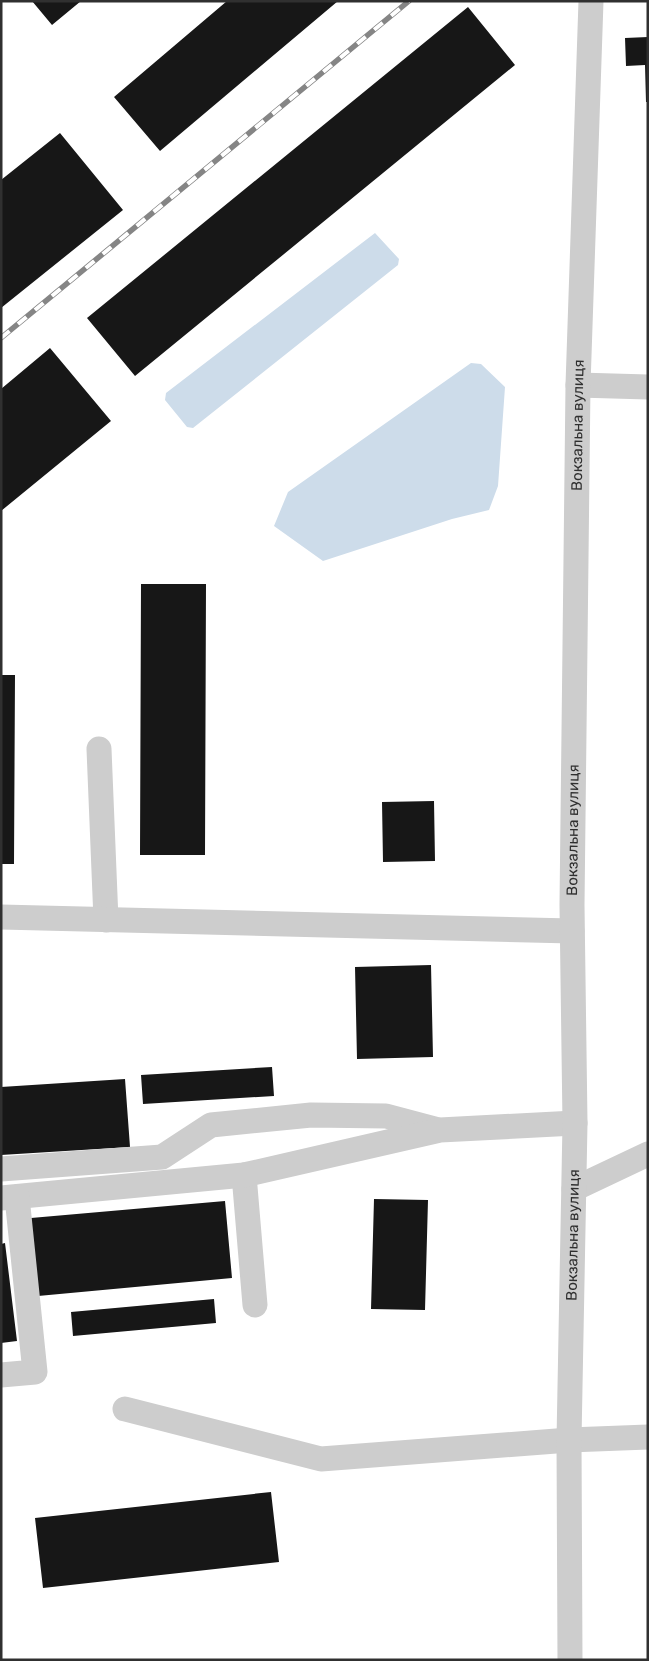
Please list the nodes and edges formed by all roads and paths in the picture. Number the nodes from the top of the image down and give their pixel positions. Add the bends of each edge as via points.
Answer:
1 (591, 1) edge
2 (578, 385) junction
3 (648, 387) edge
4 (99, 749) dead end
5 (1, 917) edge
6 (106, 920) junction
7 (572, 931) junction
8 (575, 1123) junction
9 (440, 1130) junction
10 (648, 1154) edge
11 (1, 1170) edge
12 (244, 1175) junction
13 (574, 1190) junction
14 (9, 1198) edge
15 (255, 1306) dead end
16 (1, 1376) edge
17 (125, 1409) dead end
18 (648, 1437) edge
19 (569, 1440) junction
20 (570, 1660) edge

1 - 2 street, Вокзальна вулиця
2 - 3 street
2 - 7 street, Вокзальна вулиця
4 - 6 street
5 - 6 street
6 - 7 street
7 - 8 street, Вокзальна вулиця
8 - 9 street
8 - 13 street, Вокзальна вулиця
9 - 11 street via 386,1116 311,1116 211,1125 162,1157
9 - 12 street
10 - 13 street
12 - 14 street
12 - 15 street
13 - 19 street, Вокзальна вулиця
14 - 16 street via 35,1372
17 - 19 street via 321,1458
18 - 19 street
19 - 20 street, Вокзальна вулиця

